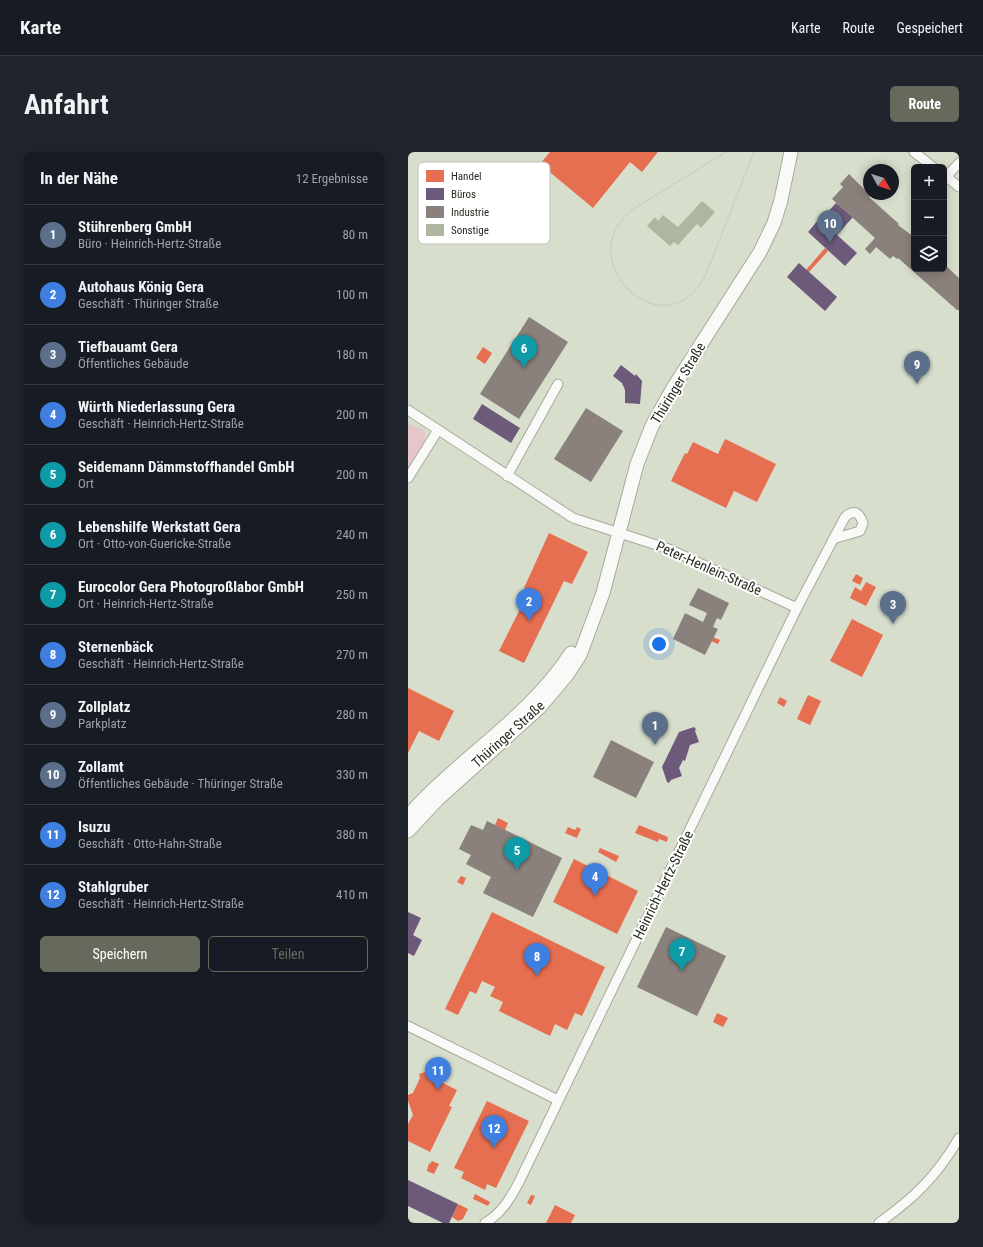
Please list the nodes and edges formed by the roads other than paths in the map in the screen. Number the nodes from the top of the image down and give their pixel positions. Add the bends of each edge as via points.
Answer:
1 (791, 152) edge
2 (914, 152) edge
3 (959, 163) edge
4 (929, 164) edge
5 (947, 174) edge
6 (947, 178) edge
7 (959, 187) edge
8 (558, 384) dead end
9 (408, 410) edge
10 (438, 430) junction
11 (507, 476) junction
12 (408, 478) edge
13 (619, 533) junction
14 (833, 539) dead end
15 (797, 608) junction
16 (502, 734) junction
17 (408, 816) edge
18 (408, 831) edge
19 (408, 1026) edge
20 (558, 1100) junction
21 (959, 1138) edge
22 (485, 1223) edge
23 (879, 1223) edge

1 - 13 main road, Thüringer Straße via 782,200 760,252 673,388 652,426 637,464
2 - 4 street
3 - 5 street
6 - 7 street
8 - 11 street
9 - 10 street, Peter-Henlein-Straße
10 - 11 street, Peter-Henlein-Straße
10 - 12 street
11 - 13 street, Peter-Henlein-Straße via 573,518
13 - 15 street, Peter-Henlein-Straße via 669,549
13 - 16 main road, Thüringer Straße via 604,593 591,625 546,686
14 - 15 street, Heinrich-Hertz-Straße
15 - 20 street, Heinrich-Hertz-Straße
16 - 17 main road, Thüringer Straße via 447,777
16 - 18 main road, Thüringer Straße
19 - 20 street
20 - 22 street, Heinrich-Hertz-Straße via 507,1204
21 - 23 street via 930,1180 908,1202

